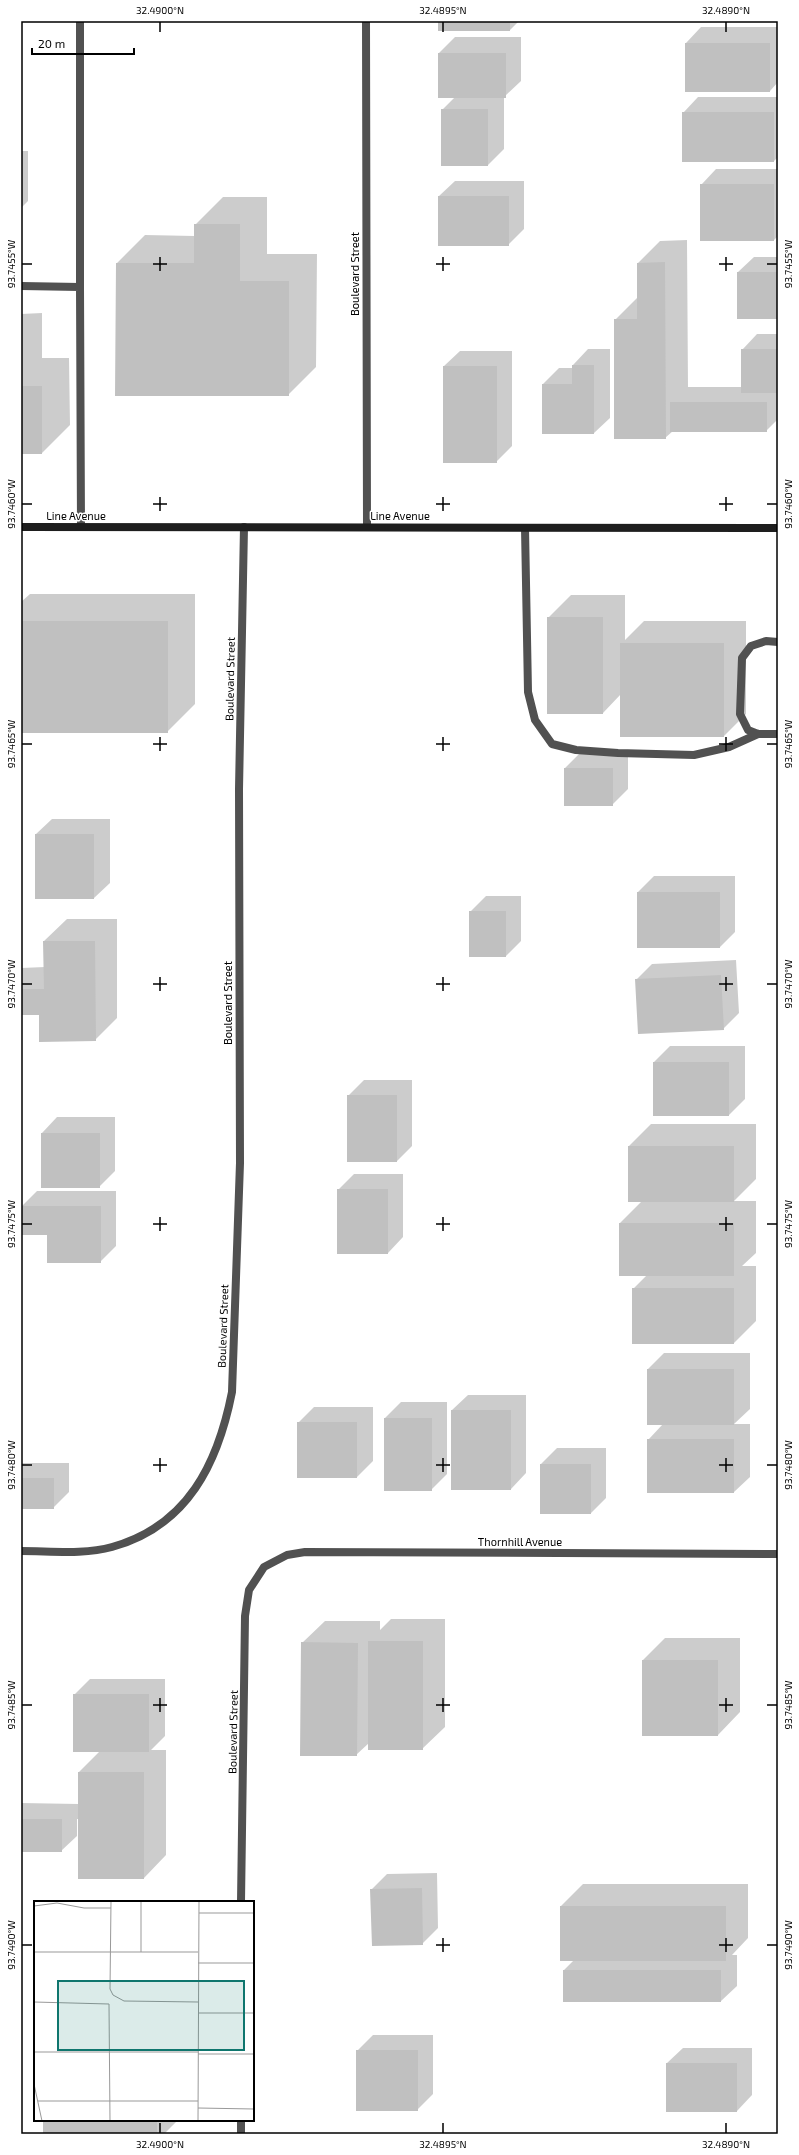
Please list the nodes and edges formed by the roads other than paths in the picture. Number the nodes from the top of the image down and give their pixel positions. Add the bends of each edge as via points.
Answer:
1 (80, 21) edge
2 (366, 21) edge
3 (21, 286) edge
4 (80, 287) junction
5 (21, 527) edge
6 (81, 527) junction
7 (244, 527) junction
8 (366, 527) junction
9 (525, 528) junction
10 (778, 528) edge
11 (778, 642) edge
12 (758, 734) junction
13 (778, 734) edge
14 (21, 1551) edge
15 (778, 1554) edge
16 (264, 1567) joint
17 (241, 1901) edge
18 (241, 2121) edge
19 (241, 2134) edge

1 - 4 street
2 - 8 street, Boulevard Street
3 - 4 street
4 - 6 street
5 - 6 main road, Line Avenue
6 - 7 main road, Line Avenue
7 - 8 main road, Line Avenue
7 - 14 street, Boulevard Street via 239,789 240,1163 232,1392 226,1422 206,1473 182,1506 165,1522 145,1534 113,1547 90,1551
8 - 9 main road, Line Avenue
9 - 10 main road, Line Avenue
9 - 12 street via 528,692 535,720 552,744 576,750 694,755 729,747
11 - 12 street via 766,641 751,646 742,658 740,714 748,730
12 - 13 street
15 - 16 street, Thornhill Avenue via 305,1552 287,1554
16 - 17 street, Boulevard Street via 249,1590 245,1616
18 - 19 street

